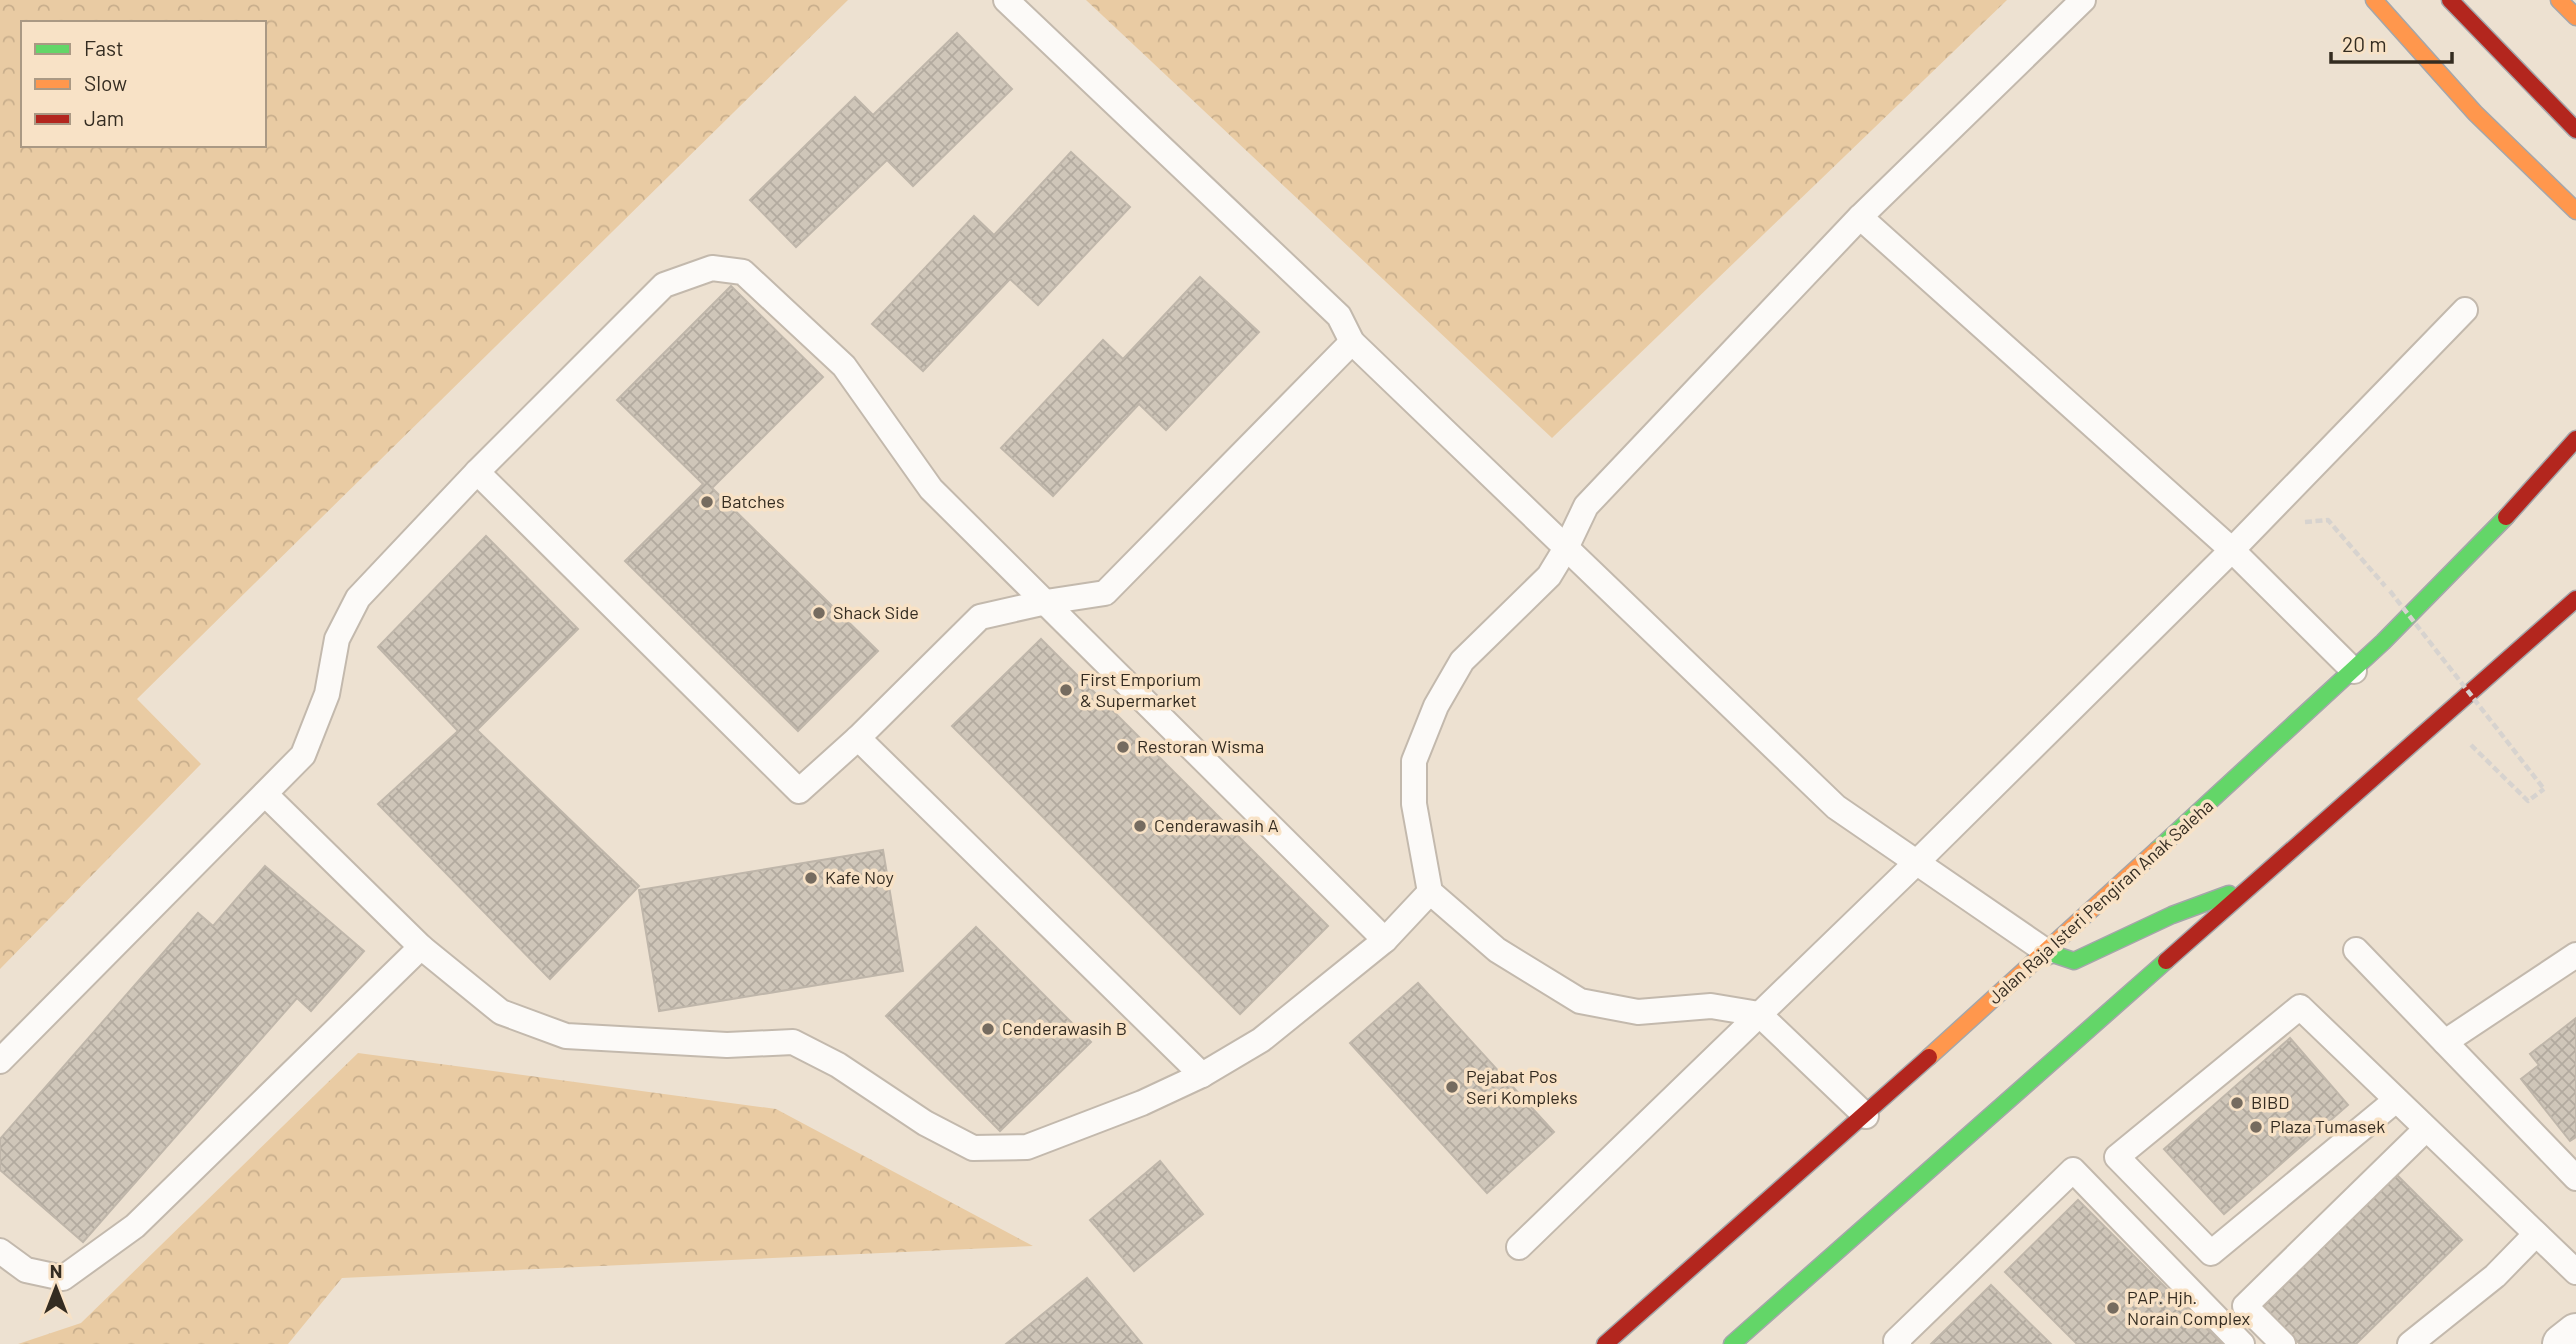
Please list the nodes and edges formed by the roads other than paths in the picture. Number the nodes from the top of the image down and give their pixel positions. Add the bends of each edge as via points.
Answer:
1 (1006, 0) edge
2 (2082, 0) edge
3 (2374, 0) edge
4 (2450, 0) edge
5 (2559, 0) edge
6 (2576, 17) edge
7 (2576, 130) edge
8 (2576, 211) edge
9 (1860, 217) junction
10 (2465, 310) dead end
11 (1352, 342) junction
12 (2576, 439) edge
13 (477, 472) junction
14 (1566, 548) junction
15 (2232, 550) junction
16 (2576, 599) edge
17 (1046, 602) junction
18 (2354, 671) junction
19 (858, 738) junction
20 (265, 794) junction
21 (1916, 863) junction
22 (2249, 887) junction
23 (1430, 892) junction
24 (1385, 940) junction
25 (421, 947) junction
26 (2356, 950) dead end
27 (2047, 952) junction
28 (2576, 955) edge
29 (1759, 1014) junction
30 (2445, 1042) junction
31 (0, 1061) edge
32 (1202, 1075) junction
33 (2396, 1100) junction
34 (1866, 1116) junction
35 (2426, 1129) junction
36 (2576, 1178) edge
37 (2536, 1234) junction
38 (1519, 1247) dead end
39 (0, 1251) edge
40 (2576, 1272) edge
41 (2576, 1334) edge
42 (1605, 1344) edge
43 (1732, 1344) edge
44 (1899, 1344) edge
45 (2242, 1344) edge
46 (2283, 1344) edge
47 (2410, 1344) edge
48 (2562, 1344) edge

1 - 11 lane via 1339,316
2 - 9 lane
3 - 8 main road via 2475,113
4 - 7 main road
5 - 6 main road
9 - 14 lane via 1586,506
9 - 15 lane
10 - 15 lane
11 - 14 lane
11 - 17 lane via 1105,593
12 - 18 main road, Jalan Raja Isteri Pengiran Anak Saleha via 2536,486
13 - 17 lane via 664,285 712,268 743,272 844,366 932,489
13 - 19 lane via 799,791
13 - 20 lane via 358,598 337,639 327,694 303,755
14 - 21 lane via 1836,807
14 - 23 lane via 1549,576 1462,661 1436,706 1414,761 1414,804
15 - 18 lane
15 - 21 lane
16 - 22 main road
17 - 19 lane via 981,617
17 - 24 lane
18 - 27 main road, Jalan Raja Isteri Pengiran Anak Saleha
19 - 32 lane
20 - 25 lane
20 - 31 lane
21 - 27 lane
21 - 29 lane
22 - 27 main road via 2172,915 2074,961
22 - 43 main road
23 - 24 lane
23 - 29 lane via 1497,950 1580,1001 1638,1012 1712,1006
24 - 32 lane via 1261,1040
25 - 32 lane via 501,1012 566,1036 727,1045 793,1042 973,1148 1027,1147
25 - 39 lane via 135,1226 63,1278 26,1270
26 - 30 lane
27 - 34 main road, Jalan Raja Isteri Pengiran Anak Saleha
28 - 30 lane
29 - 34 lane
29 - 38 lane
30 - 36 lane
33 - 33 lane via 2300,1007 2117,1157 2211,1253
33 - 35 lane
34 - 42 main road, Jalan Raja Isteri Pengiran Anak Saleha
35 - 37 lane
35 - 46 lane via 2245,1306
37 - 40 lane
37 - 47 lane via 2495,1276
41 - 48 street
44 - 45 lane via 1896,1341 2073,1170

